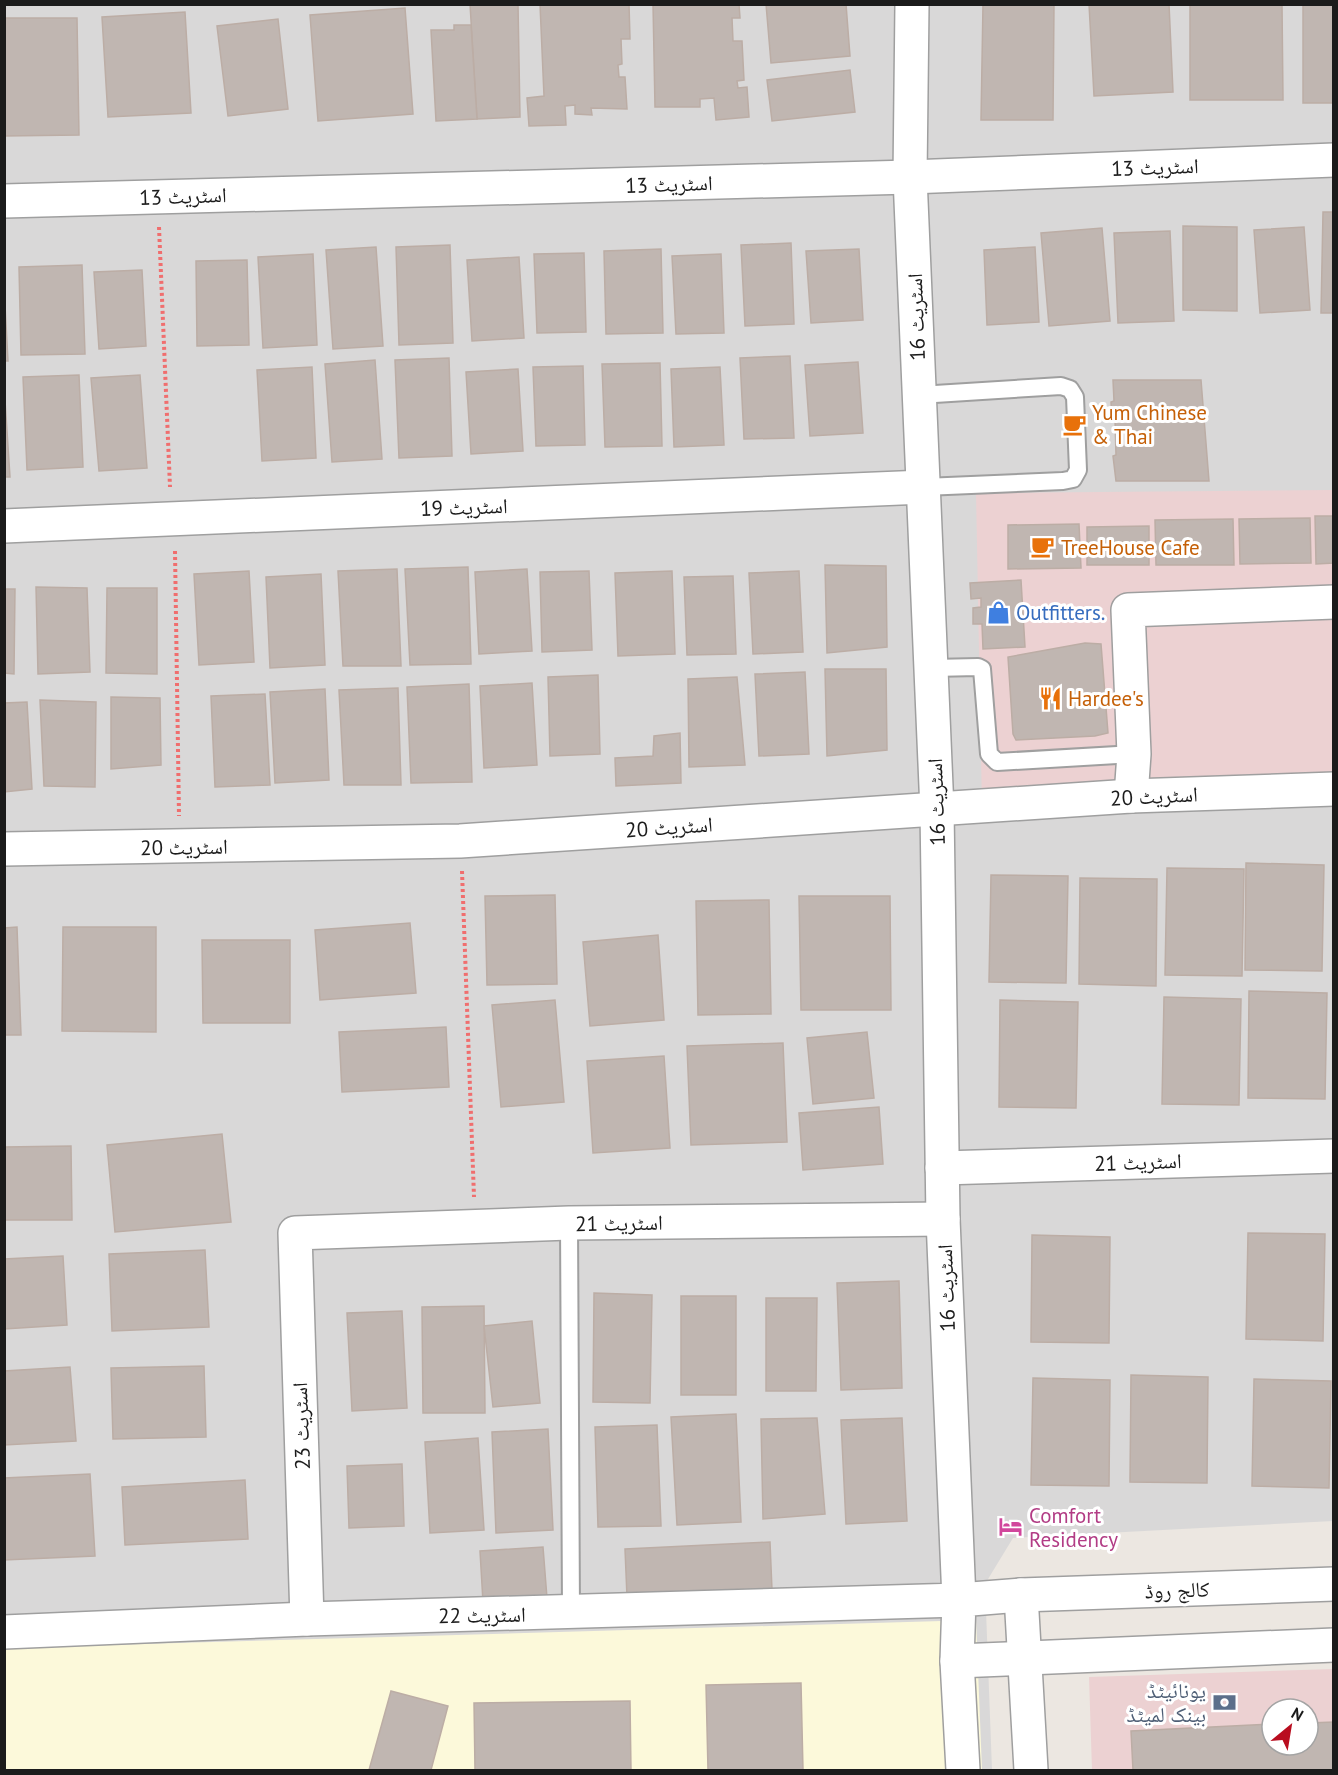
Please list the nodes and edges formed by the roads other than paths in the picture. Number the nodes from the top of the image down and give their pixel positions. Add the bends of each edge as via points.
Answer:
1 (912, 4) edge
2 (1334, 160) edge
3 (910, 177) junction
4 (4, 201) edge
5 (919, 395) junction
6 (924, 487) junction
7 (4, 526) edge
8 (1334, 602) edge
9 (932, 668) junction
10 (1134, 754) junction
11 (1334, 789) edge
12 (1131, 796) junction
13 (937, 810) junction
14 (4, 849) edge
15 (1334, 1156) edge
16 (942, 1168) junction
17 (943, 1219) junction
18 (569, 1224) junction
19 (295, 1233) joint
20 (1334, 1584) edge
21 (1022, 1595) junction
22 (959, 1600) junction
23 (571, 1612) junction
24 (307, 1619) junction
25 (4, 1632) edge
26 (1334, 1645) edge
27 (1026, 1658) junction
28 (957, 1661) junction
29 (963, 1770) edge
30 (1031, 1770) edge

1 - 3 street, اسٹریٹ 16
2 - 3 street, اسٹریٹ 13
3 - 4 street, اسٹریٹ 13
3 - 5 street, اسٹریٹ 16
5 - 6 street, اسٹریٹ 16
5 - 6 lane via 1061,386 1070,389 1075,397 1078,470 1073,479
6 - 7 street, اسٹریٹ 19
6 - 9 street, اسٹریٹ 16
8 - 10 street via 1128,610
9 - 10 lane via 982,669 989,754 997,762
9 - 13 street, اسٹریٹ 16
10 - 12 street
11 - 12 street, اسٹریٹ 20
12 - 13 street, اسٹریٹ 20
13 - 14 street, اسٹریٹ 20 via 460,841
13 - 16 street, اسٹریٹ 16
15 - 16 street, اسٹریٹ 21
16 - 17 street, اسٹریٹ 16
17 - 18 street, اسٹریٹ 21
17 - 22 street, اسٹریٹ 16
18 - 19 street, اسٹریٹ 21
18 - 23 lane
19 - 24 street, اسٹریٹ 23
20 - 21 street, کالج روڈ
21 - 22 street, کالج روڈ
21 - 27 street
22 - 23 street, اسٹریٹ 22
22 - 28 street
23 - 24 street, اسٹریٹ 22
24 - 25 street, اسٹریٹ 22
26 - 27 street
27 - 28 street
27 - 30 street
28 - 29 street

